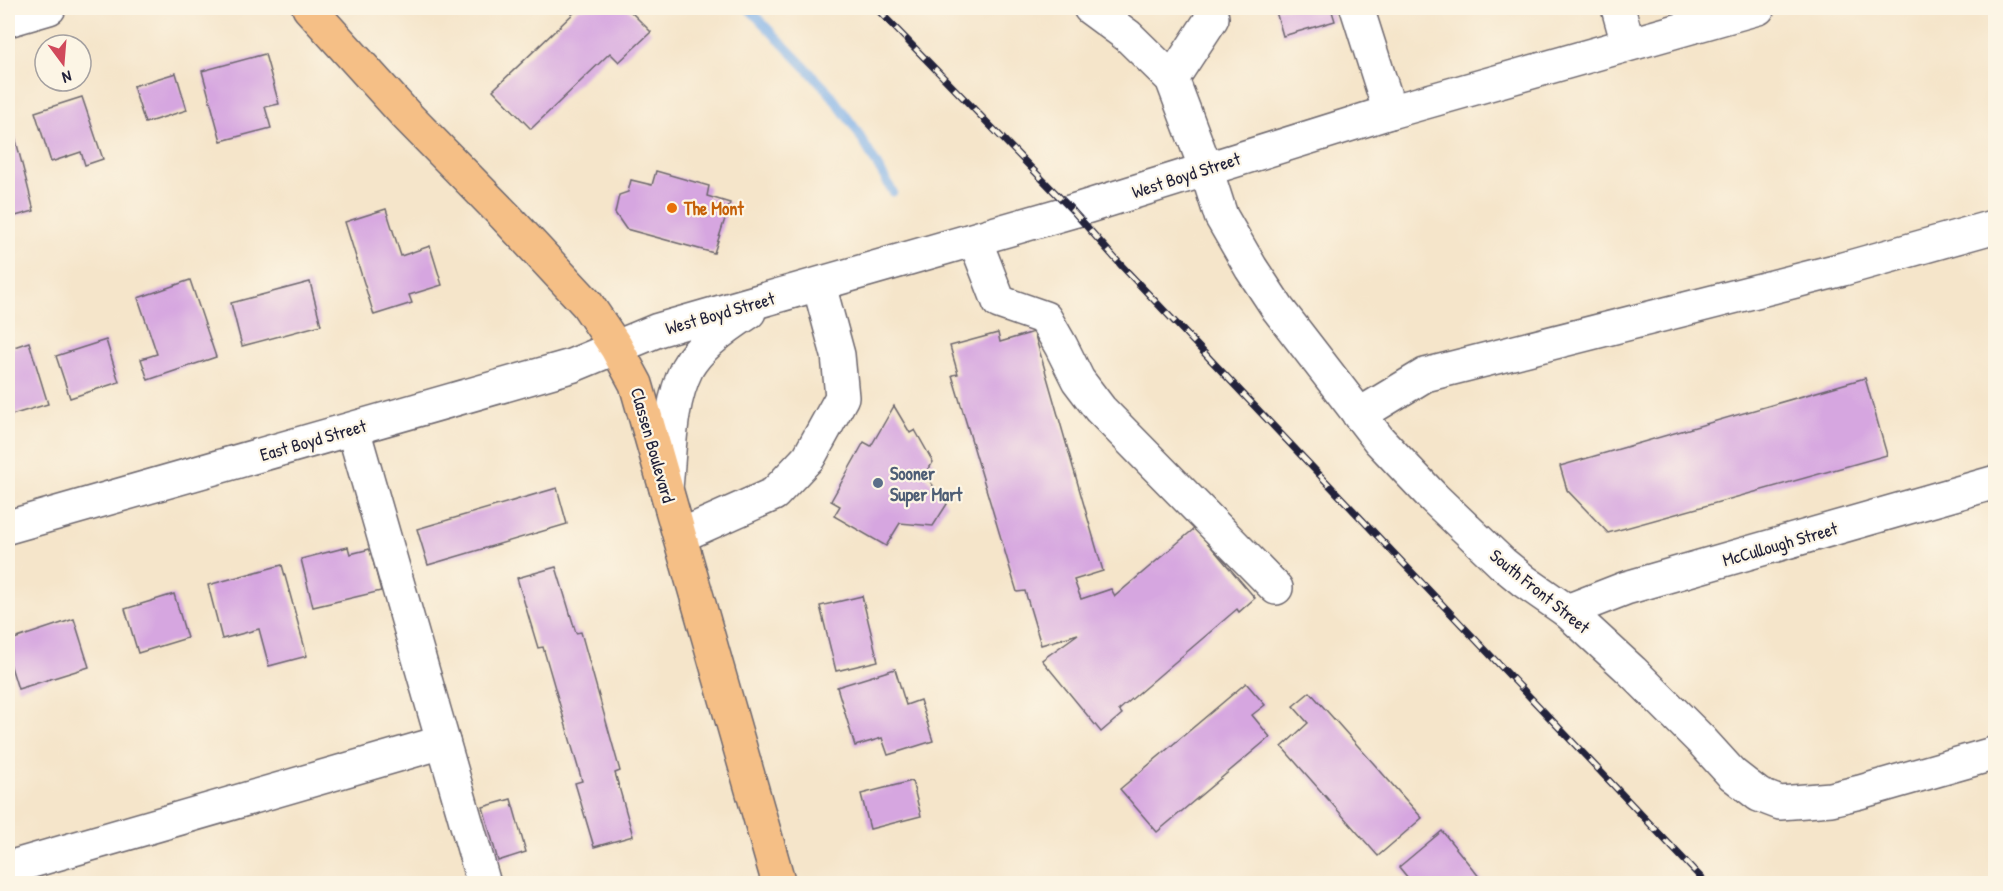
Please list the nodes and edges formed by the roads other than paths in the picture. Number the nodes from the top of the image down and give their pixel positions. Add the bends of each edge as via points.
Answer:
1 (49, 8) edge
2 (309, 8) edge
3 (1090, 8) edge
4 (1210, 8) edge
5 (1357, 8) edge
6 (1618, 8) edge
7 (1758, 8) edge
8 (8, 20) edge
9 (1628, 44) junction
10 (1172, 79) junction
11 (1390, 112) junction
12 (1206, 169) junction
13 (1995, 226) edge
14 (975, 240) junction
15 (819, 285) junction
16 (770, 299) junction
17 (616, 347) junction
18 (1359, 415) junction
19 (353, 429) junction
20 (1995, 482) edge
21 (666, 490) junction
22 (8, 527) edge
23 (680, 536) junction
24 (1276, 588) dead end
25 (1567, 611) junction
26 (443, 742) junction
27 (1995, 753) edge
28 (8, 868) edge
29 (484, 884) edge
30 (778, 884) edge

1 - 8 street
2 - 17 main road, Classen Boulevard via 587,304
3 - 10 street via 1128,36
4 - 10 street via 1212,18
5 - 11 street
6 - 9 street
7 - 9 street, West Boyd Street
9 - 11 street, West Boyd Street
10 - 12 street, South Front Street
11 - 12 street, West Boyd Street
12 - 14 street, West Boyd Street
12 - 18 street, South Front Street via 1221,216 1251,268
13 - 18 street via 1843,269 1425,375
14 - 15 street, West Boyd Street
14 - 24 street via 999,302 1045,318 1078,380 1100,409
15 - 16 street, West Boyd Street
15 - 23 street via 838,355 842,397 810,457 774,494
16 - 17 street, West Boyd Street via 658,330
16 - 21 street via 731,323 688,367 674,414
17 - 19 street, East Boyd Street via 571,366
17 - 21 main road, Classen Boulevard via 636,384
18 - 25 street, South Front Street via 1434,498 1502,563
19 - 22 street, East Boyd Street
19 - 26 street
20 - 25 street, McCullough Street via 1626,588
21 - 23 main road, Classen Boulevard
23 - 30 main road, Classen Boulevard
25 - 27 street, South Front Street via 1732,774 1759,795 1780,803 1831,799
26 - 28 street
26 - 29 street

